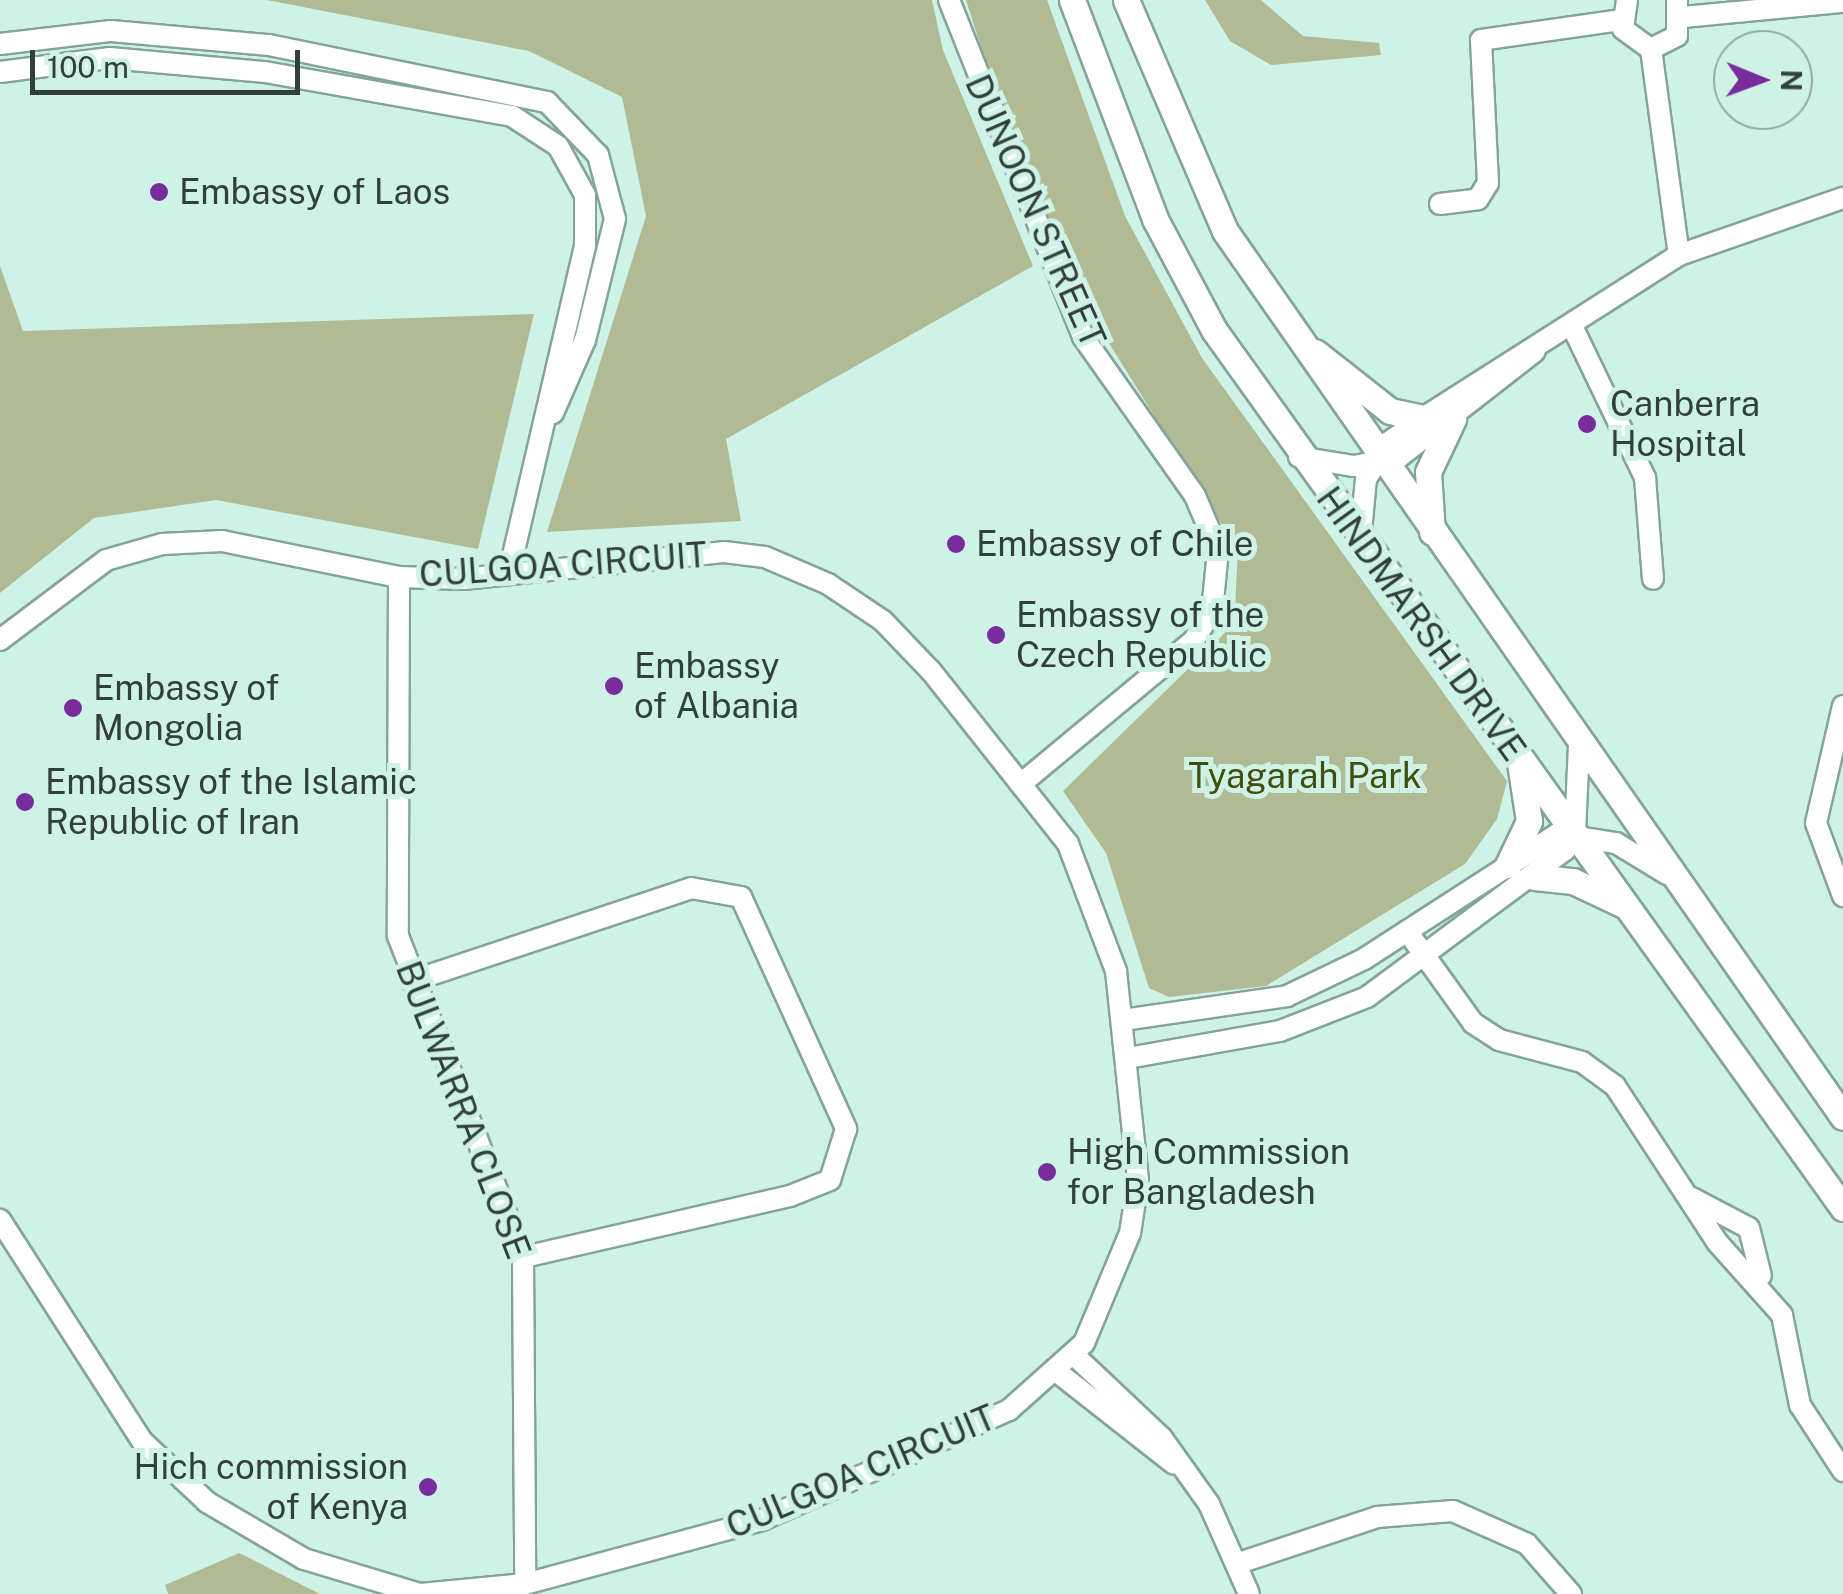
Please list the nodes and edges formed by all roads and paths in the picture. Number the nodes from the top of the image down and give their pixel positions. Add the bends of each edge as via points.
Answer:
1 (948, 0) edge
2 (1072, 0) edge
3 (1126, 0) edge
4 (1843, 2) edge
5 (1680, 8) edge
6 (1624, 10) edge
7 (0, 44) edge
8 (1651, 49) junction
9 (0, 72) edge
10 (1843, 198) edge
11 (1440, 204) dead end
12 (1679, 255) junction
13 (1572, 326) junction
14 (1295, 337) junction
15 (1537, 349) junction
16 (1423, 418) junction
17 (1453, 419) junction
18 (539, 447) junction
19 (1299, 458) junction
20 (1380, 459) junction
21 (1432, 532) junction
22 (1360, 544) junction
23 (509, 574) junction
24 (400, 577) junction
25 (1653, 579) dead end
26 (0, 640) edge
27 (1843, 706) edge
28 (1579, 746) junction
29 (1520, 758) junction
30 (1021, 784) junction
31 (1575, 833) junction
32 (1508, 865) junction
33 (1668, 874) junction
34 (1534, 877) junction
35 (1843, 896) edge
36 (1626, 906) junction
37 (1407, 931) junction
38 (1424, 955) junction
39 (412, 982) junction
40 (1123, 1020) junction
41 (1128, 1058) junction
42 (1843, 1117) edge
43 (1692, 1198) junction
44 (1843, 1208) edge
45 (0, 1220) edge
46 (522, 1257) junction
47 (1765, 1288) junction
48 (1073, 1354) junction
49 (1056, 1371) junction
50 (1175, 1465) junction
51 (1843, 1471) edge
52 (1242, 1562) junction
53 (525, 1584) junction
54 (420, 1594) edge
55 (1249, 1594) edge
56 (1571, 1594) edge

1 - 30 street, DUNOON STREET via 1083,337 1195,496 1218,550 1212,611 1193,641
2 - 19 main road, HINDMARSH DRIVE via 1155,219
3 - 14 main road, HINDMARSH DRIVE via 1205,195
4 - 5 street
5 - 8 street via 1670,43
6 - 8 street via 1628,37
6 - 11 street via 1481,40 1488,183 1478,199
7 - 18 street via 111,31 270,45 547,102 598,155 615,219 585,340
8 - 12 street
9 - 18 street via 52,60 152,60 337,82 534,126 575,169 588,220
10 - 12 street
12 - 13 street
13 - 15 street
13 - 25 street via 1645,478
14 - 16 main road via 1390,411
14 - 20 main road, HINDMARSH DRIVE
15 - 16 street via 1506,360
15 - 17 street
16 - 20 street
17 - 20 street via 1399,457
17 - 21 main road via 1428,472
18 - 23 street
19 - 20 street via 1354,466
19 - 22 main road, HINDMARSH DRIVE
20 - 21 main road, HINDMARSH DRIVE
20 - 22 street via 1366,479
21 - 28 main road, HINDMARSH DRIVE
22 - 29 main road, HINDMARSH DRIVE
23 - 24 street, CULGOA CIRCUIT
23 - 30 street, CULGOA CIRCUIT via 660,553 764,557 884,621
24 - 26 street, CULGOA CIRCUIT via 222,541 162,544 106,560
24 - 39 street, BULWARRA CLOSE via 393,885
27 - 35 street via 1816,823
28 - 31 street
28 - 33 main road, HINDMARSH DRIVE
29 - 31 main road, HINDMARSH DRIVE
29 - 32 main road via 1528,820
30 - 40 street, CULGOA CIRCUIT via 1068,844 1098,908
31 - 32 street via 1557,834
31 - 33 street
31 - 34 street
31 - 36 main road, HINDMARSH DRIVE
32 - 37 street
33 - 42 main road, HINDMARSH DRIVE
34 - 36 main road via 1574,881
34 - 38 street
36 - 44 main road, HINDMARSH DRIVE
37 - 38 street
37 - 40 street via 1287,996
38 - 41 street via 1367,997 1280,1032
38 - 43 street via 1472,1022 1499,1040 1582,1062 1616,1086
39 - 46 street, BULWARRA CLOSE
39 - 46 street via 691,888 741,898 846,1129 830,1180 790,1196
40 - 41 street, CULGOA CIRCUIT
41 - 48 street, CULGOA CIRCUIT via 1138,1127 1130,1233
43 - 47 street via 1718,1242
43 - 47 street via 1750,1228
45 - 54 street, CULGOA CIRCUIT via 142,1440 207,1502 304,1558
46 - 53 street, BULWARRA CLOSE
47 - 51 street via 1782,1315 1800,1405
48 - 49 street, CULGOA CIRCUIT
48 - 50 street via 1162,1438
49 - 50 street
49 - 53 street, CULGOA CIRCUIT via 1010,1410 946,1443 762,1520
50 - 52 street
52 - 55 street
52 - 56 street via 1391,1513 1452,1511 1527,1544
53 - 54 street, CULGOA CIRCUIT

